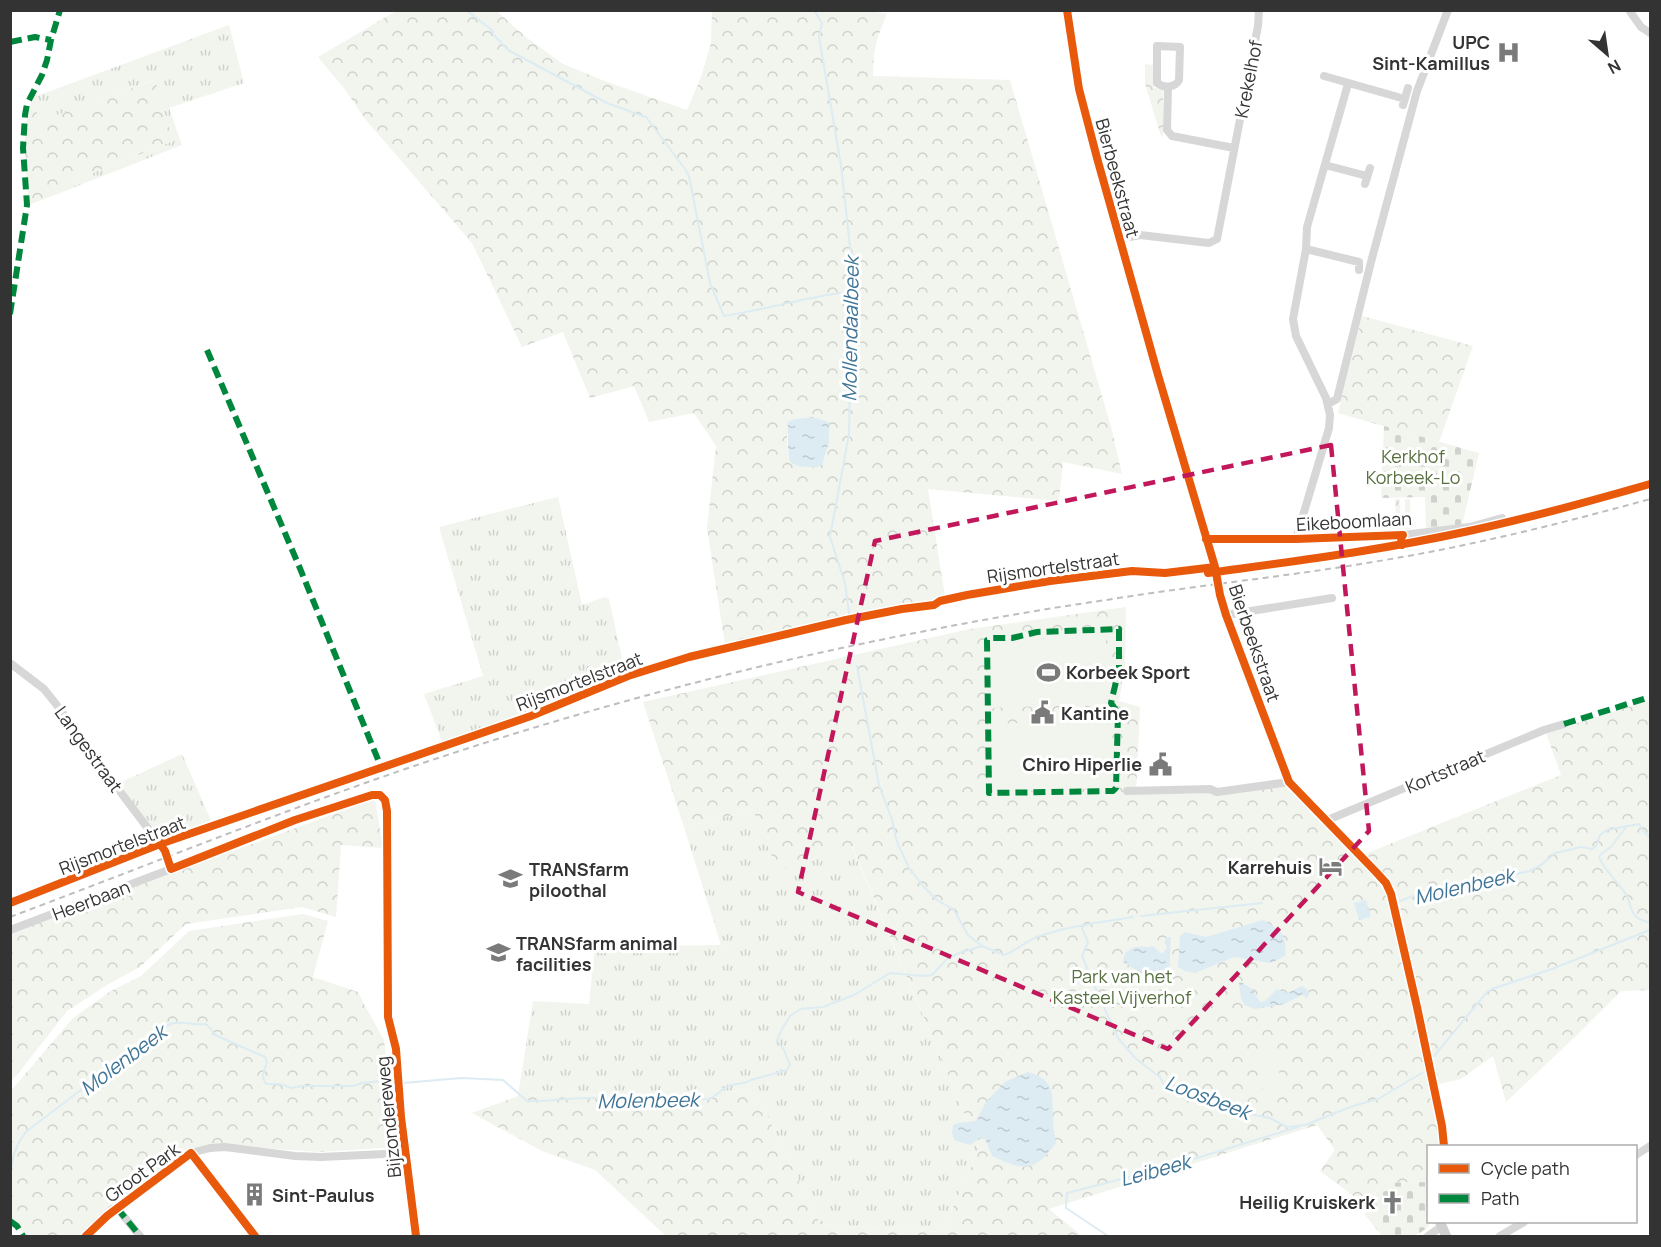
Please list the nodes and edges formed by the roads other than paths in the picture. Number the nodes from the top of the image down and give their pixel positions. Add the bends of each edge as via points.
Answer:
1 (1066, 10) edge
2 (1259, 10) edge
3 (1448, 10) edge
4 (1629, 10) edge
5 (1650, 33) edge
6 (1324, 76) dead end
7 (1348, 84) junction
8 (1168, 87) junction
9 (1408, 88) dead end
10 (1234, 148) junction
11 (1325, 165) junction
12 (1367, 176) dead end
13 (1119, 239) junction
14 (1306, 249) junction
15 (1359, 270) dead end
16 (1328, 404) junction
17 (1502, 518) dead end
18 (1206, 538) junction
19 (1296, 539) junction
20 (1215, 567) junction
21 (1332, 598) dead end
22 (1226, 615) junction
23 (10, 663) edge
24 (1564, 724) dead end
25 (1289, 782) junction
26 (1127, 791) dead end
27 (1325, 820) junction
28 (162, 847) junction
29 (170, 865) dead end
30 (387, 886) dead end
31 (10, 903) edge
32 (10, 930) edge
33 (1444, 1145) edge
34 (1650, 1146) edge
35 (191, 1153) junction
36 (406, 1154) junction
37 (1637, 1154) edge
38 (117, 1208) junction
39 (1521, 1223) edge
40 (1442, 1228) edge
41 (86, 1236) edge
42 (140, 1236) edge
43 (255, 1236) edge
44 (416, 1236) edge
45 (1428, 1236) edge
46 (1500, 1236) edge

1 - 13 street, Bierbeekstraat via 1079,89
2 - 10 street, Krekelhof
3 - 16 street, Eikeboomlaan via 1418,91 1337,399
4 - 5 street
6 - 7 street
7 - 9 street via 1404,102
7 - 11 street
8 - 8 street via 1179,80 1180,47 1157,46 1157,83
8 - 10 street via 1169,134
10 - 13 street, Krekelhof via 1216,241 1140,235
11 - 12 street
11 - 14 street via 1307,227
13 - 18 street, Bierbeekstraat
14 - 15 street via 1359,262
14 - 16 street via 1293,319 1296,336
16 - 19 street, Eikeboomlaan via 1329,428
17 - 19 street, Eikeboomlaan via 1470,527 1402,535
18 - 19 street, Eikeboomlaan
18 - 20 street, Bierbeekstraat
20 - 22 street, Bierbeekstraat
20 - 28 street, Rijsmortelstraat via 1165,573 1132,571 1050,581 846,620 689,657
21 - 22 street
22 - 25 street, Bierbeekstraat
23 - 28 street, Langestraat via 44,689
24 - 27 street, Kortstraat
25 - 26 street via 1217,792
25 - 27 street, Bierbeekstraat
27 - 33 street, Bierbeekstraat via 1386,883 1391,894
28 - 31 street, Rijsmortelstraat
29 - 32 street, Heerbaan
30 - 36 street, Bijzondereweg via 388,1017 396,1049
34 - 37 street
35 - 36 street, Groot Park via 225,1147 296,1156
35 - 38 street, Groot Park
35 - 43 street, Groot Park
36 - 44 street, Bijzondereweg
38 - 41 street, Groot Park
38 - 42 street
39 - 46 street
40 - 45 street

